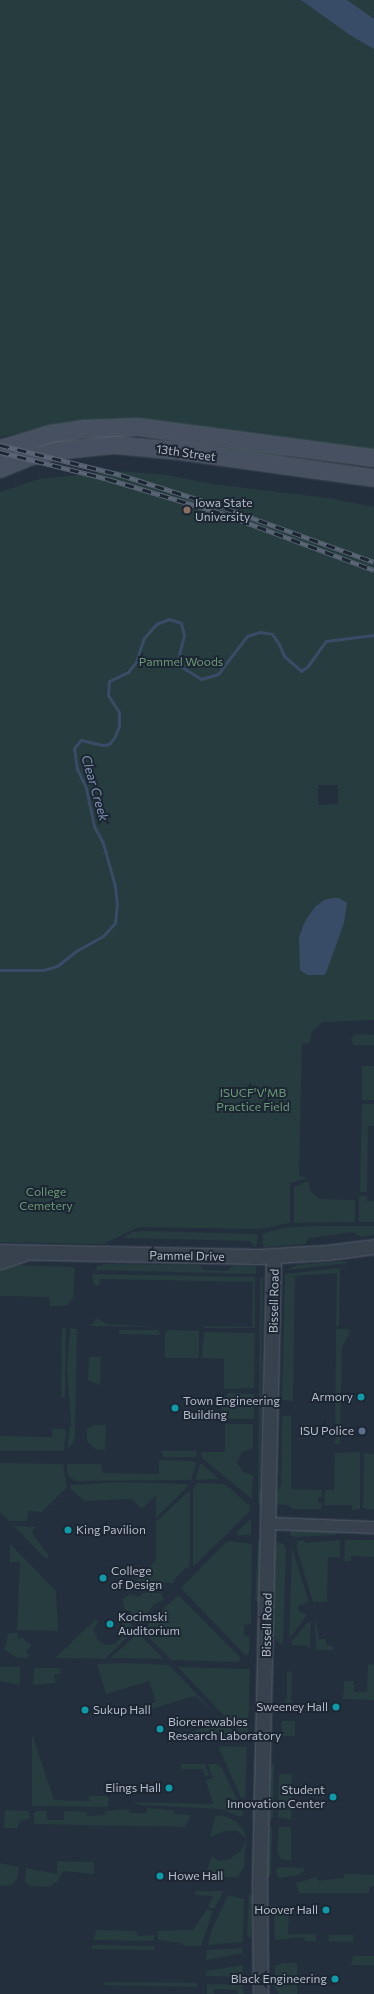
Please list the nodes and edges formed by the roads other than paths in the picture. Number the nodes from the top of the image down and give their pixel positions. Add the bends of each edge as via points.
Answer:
1 (0, 449) edge
2 (374, 458) edge
3 (0, 469) edge
4 (374, 478) edge
5 (374, 1247) edge
6 (0, 1252) edge
7 (32, 1253) junction
8 (274, 1257) junction
9 (0, 1262) edge
10 (374, 1521) edge
11 (270, 1523) junction
12 (343, 1524) junction
13 (374, 1527) edge
14 (261, 1994) edge

1 - 2 main road, 13th Street via 51,434 91,428 138,427
3 - 4 main road, 13th Street via 55,450 114,445 179,451
5 - 8 street, Pammel Drive
6 - 7 street, Pammel Drive
7 - 8 street, Pammel Drive
7 - 9 street
8 - 11 street, Bissell Road
10 - 12 street via 359,1520
11 - 12 street
11 - 14 street, Bissell Road via 260,1884
12 - 13 street

